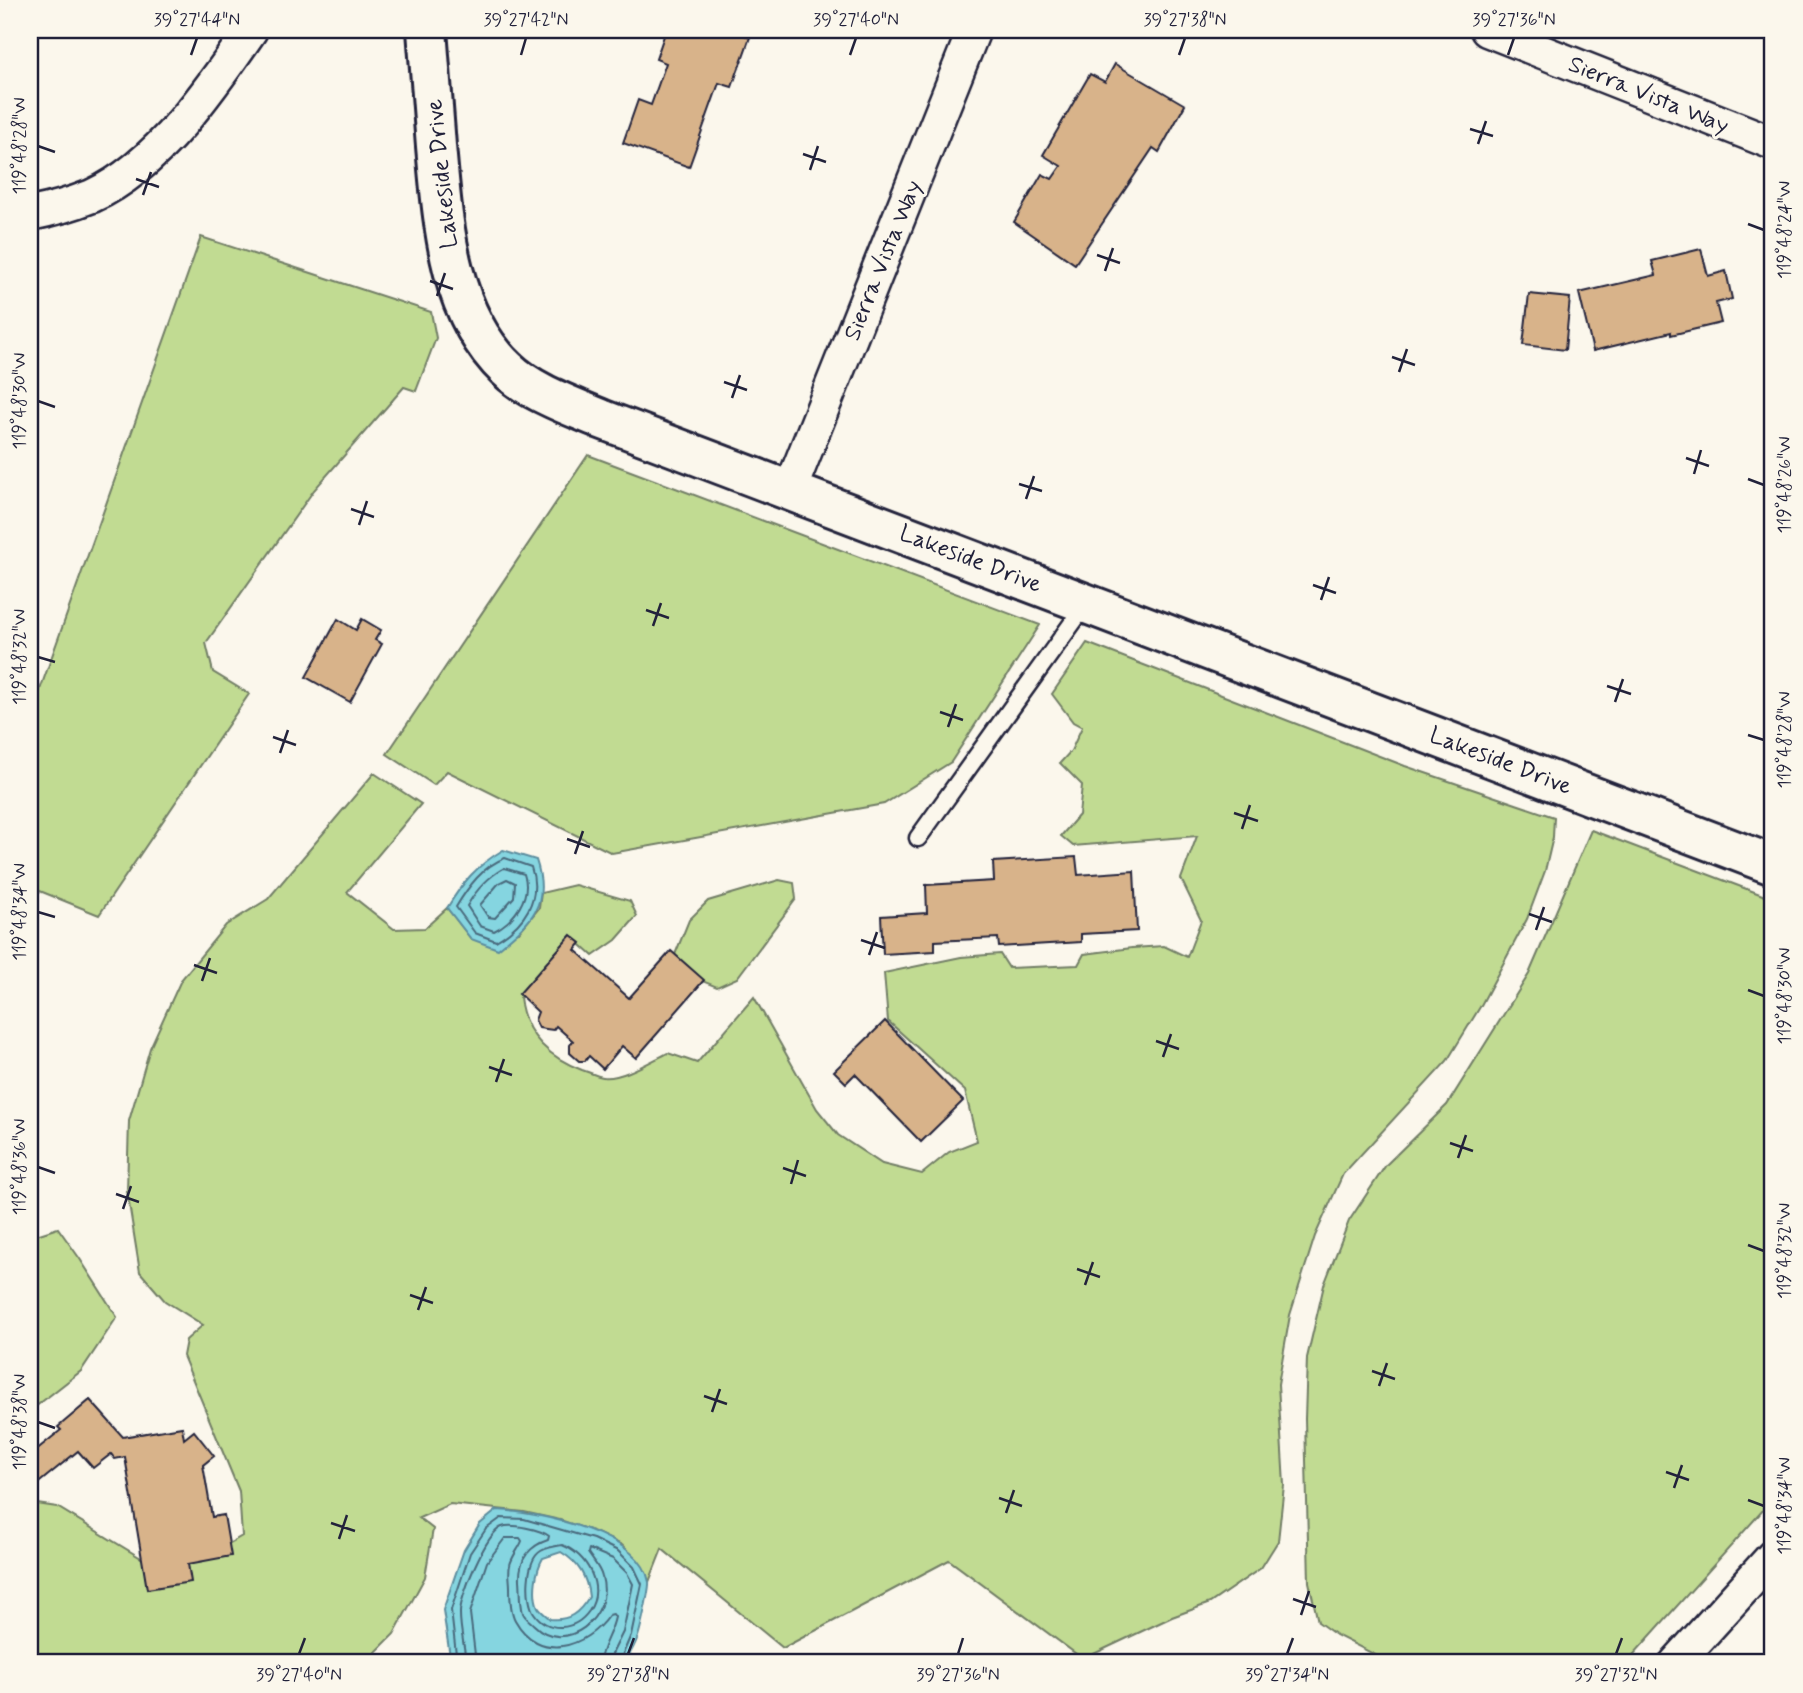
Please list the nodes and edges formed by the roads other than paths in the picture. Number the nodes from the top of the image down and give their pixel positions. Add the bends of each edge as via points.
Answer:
1 (251, 30) edge
2 (427, 30) edge
3 (974, 30) edge
4 (1487, 30) edge
5 (1773, 143) edge
6 (30, 214) edge
7 (790, 490) junction
8 (1087, 602) junction
9 (918, 838) dead end
10 (1773, 865) edge
11 (1773, 1556) edge
12 (1676, 1663) edge

1 - 6 street via 215,82 144,161 93,195
2 - 7 street, Lakeside Drive via 448,246 467,311 488,348 508,370 563,402
3 - 7 street, Sierra Vista Way
4 - 5 street, Sierra Vista Way
7 - 8 street, Lakeside Drive
8 - 9 lane
8 - 10 street, Lakeside Drive
11 - 12 street

